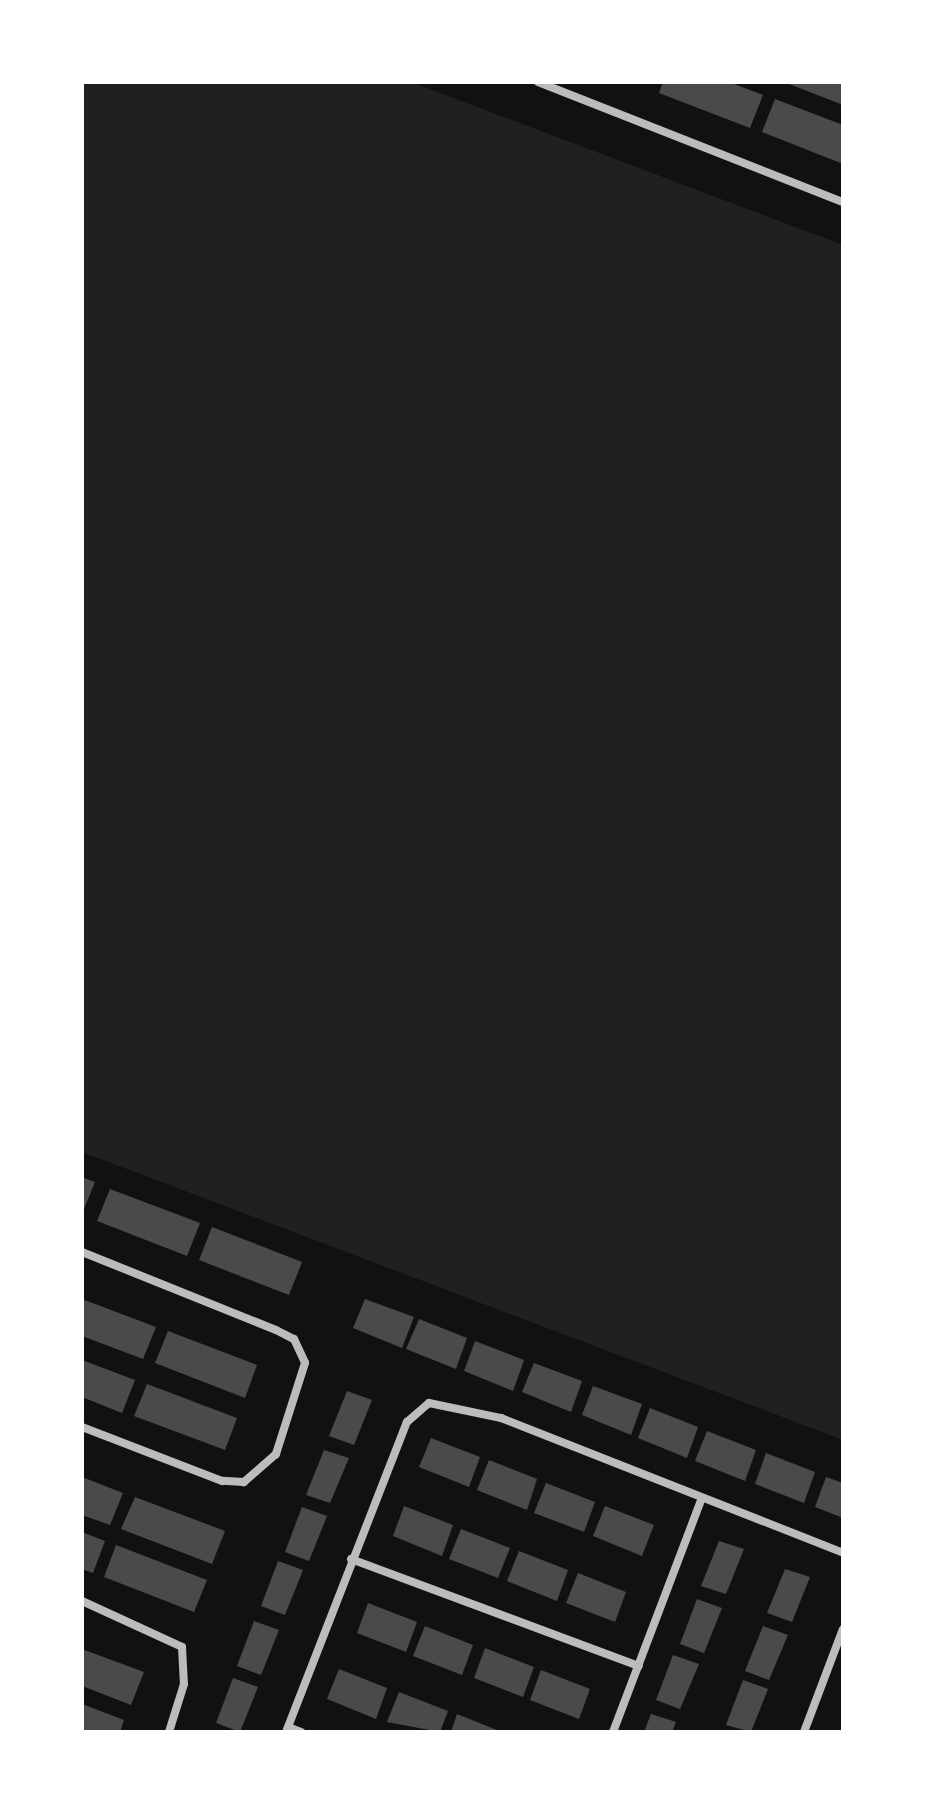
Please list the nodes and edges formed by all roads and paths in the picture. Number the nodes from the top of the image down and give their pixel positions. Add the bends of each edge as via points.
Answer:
1 (538, 82) edge
2 (843, 202) edge
3 (82, 1252) edge
4 (82, 1427) edge
5 (702, 1498) junction
6 (843, 1553) edge
7 (351, 1559) junction
8 (82, 1601) edge
9 (843, 1629) edge
10 (639, 1666) junction
11 (287, 1730) edge
12 (169, 1732) edge
13 (301, 1732) edge
14 (613, 1732) edge
15 (804, 1732) edge

1 - 2 street
3 - 4 street via 276,1330 294,1339 305,1363 276,1454 244,1482 222,1481
5 - 6 street
5 - 7 street via 473,1409 437,1402 411,1416
5 - 10 street
7 - 10 street
7 - 11 street
8 - 12 street via 182,1647 184,1684
9 - 15 street
10 - 14 street
11 - 13 street

